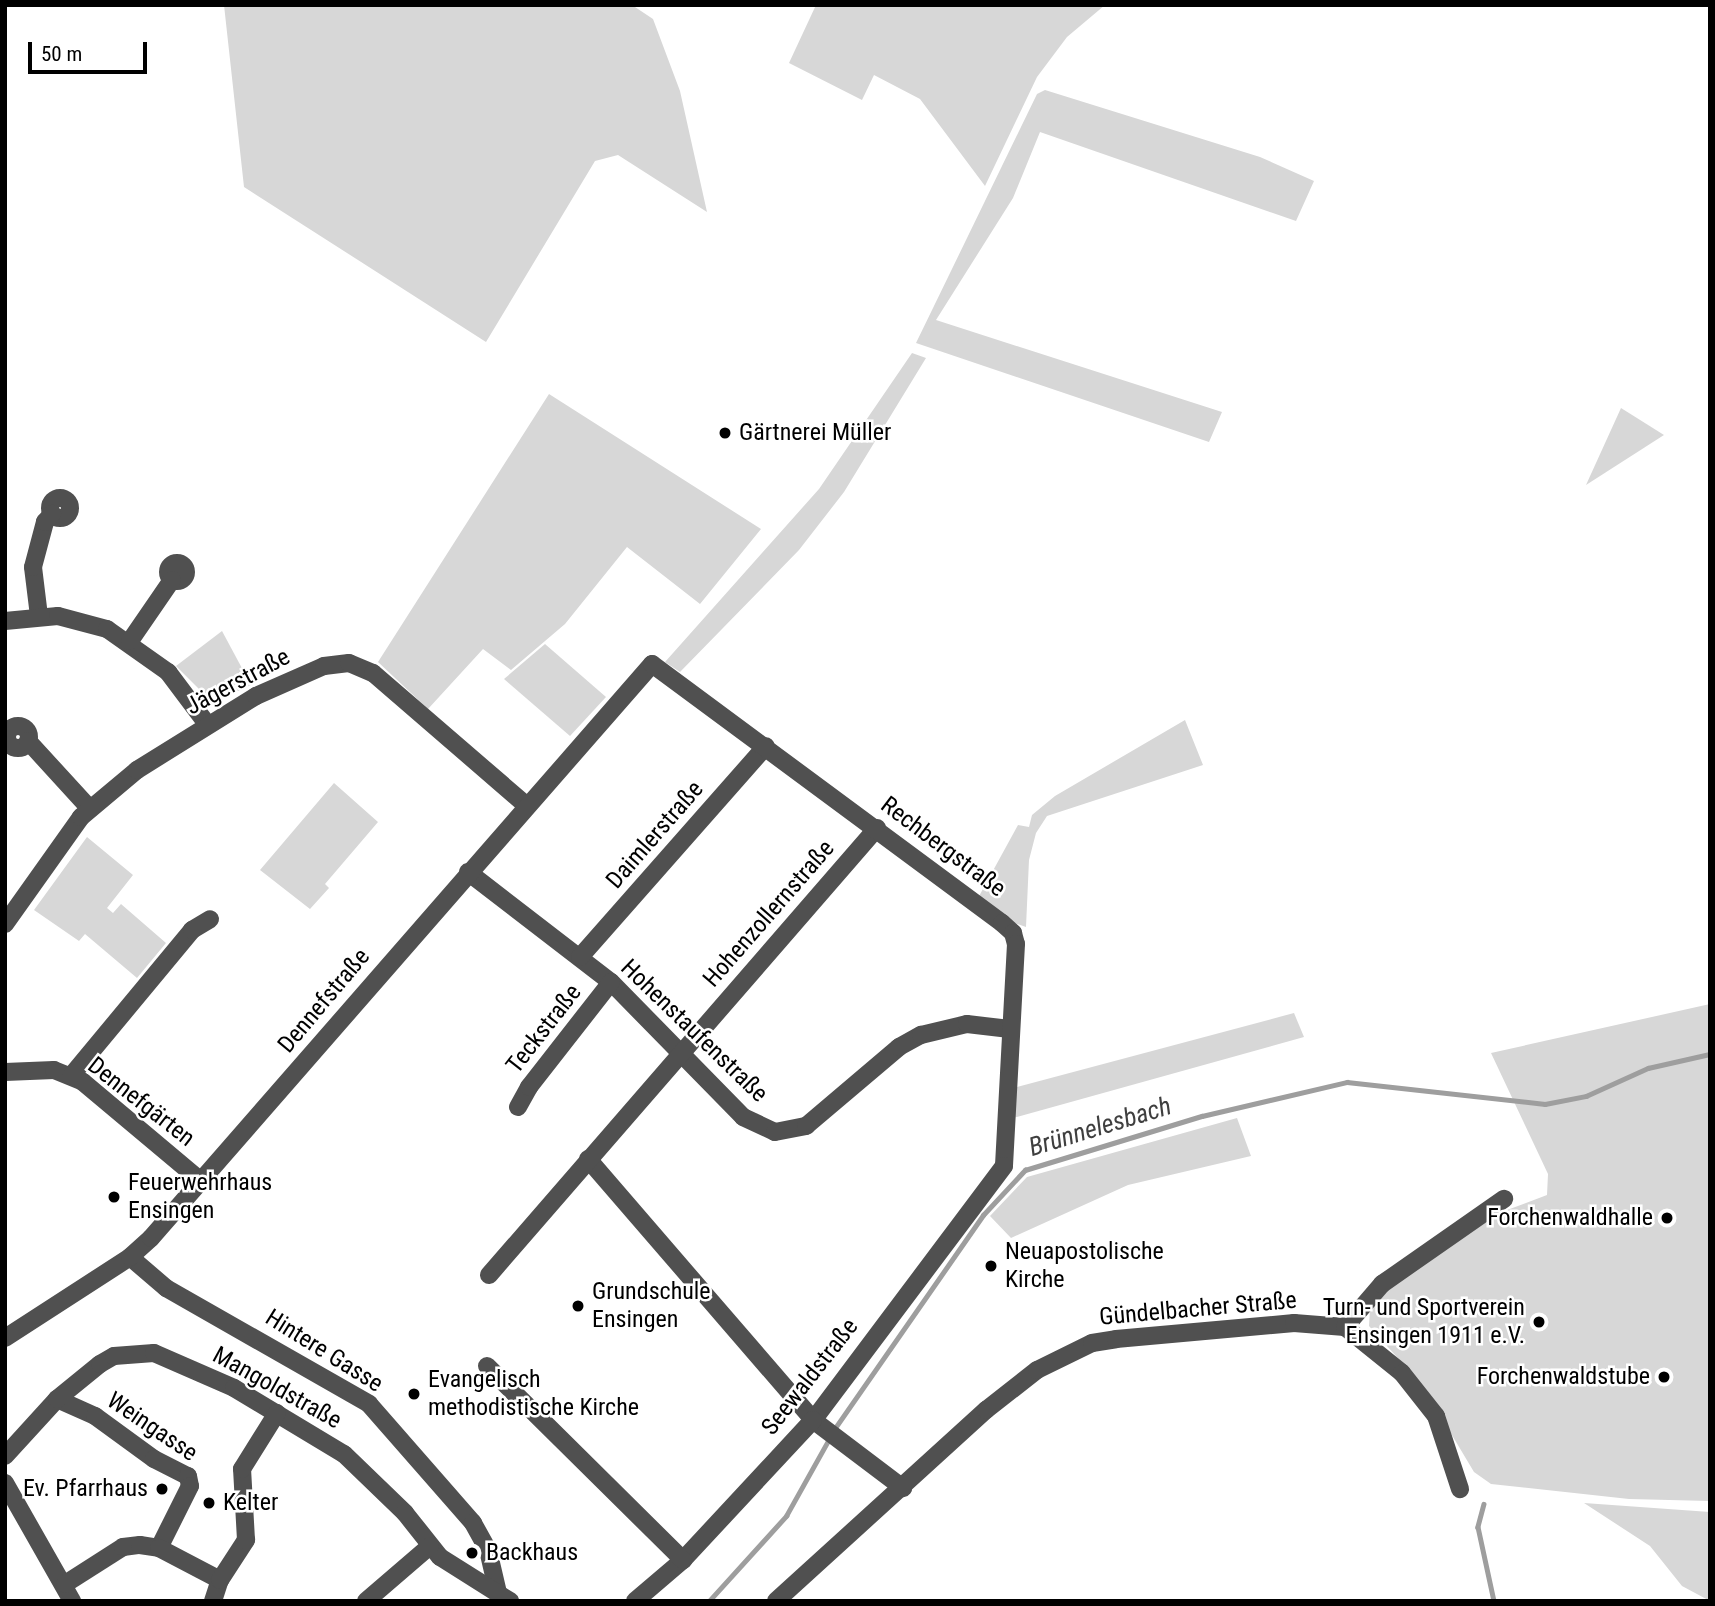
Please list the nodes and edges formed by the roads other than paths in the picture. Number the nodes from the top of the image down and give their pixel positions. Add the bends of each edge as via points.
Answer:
1 (52, 514) dead end
2 (172, 580) dead end
3 (39, 616) junction
4 (5, 621) edge
5 (130, 641) junction
6 (652, 664) joint
7 (207, 724) junction
8 (28, 741) dead end
9 (766, 746) junction
10 (525, 804) junction
11 (90, 809) junction
12 (877, 828) junction
13 (468, 872) junction
14 (210, 919) dead end
15 (5, 924) edge
16 (580, 957) junction
17 (611, 982) junction
18 (1010, 1029) junction
19 (682, 1051) junction
20 (5, 1072) edge
21 (71, 1076) junction
22 (518, 1107) dead end
23 (588, 1159) junction
24 (1004, 1166) joint
25 (202, 1182) junction
26 (1504, 1199) dead end
27 (130, 1257) junction
28 (489, 1275) dead end
29 (1345, 1327) junction
30 (5, 1338) edge
31 (487, 1366) dead end
32 (57, 1399) junction
33 (277, 1412) junction
34 (825, 1430) junction
35 (5, 1456) edge
36 (5, 1483) edge
37 (903, 1488) junction
38 (1460, 1489) dead end
39 (430, 1546) junction
40 (159, 1548) junction
41 (683, 1560) junction
42 (220, 1580) junction
43 (68, 1593) edge
44 (504, 1597) edge
45 (213, 1601) edge
46 (366, 1601) edge
47 (635, 1601) edge
48 (776, 1601) edge

1 - 3 street via 45,522 33,567
2 - 5 street
3 - 4 street
3 - 5 street via 79,619
5 - 7 street via 168,672
6 - 9 street, Rechbergstraße
6 - 10 street, Dennefstraße
7 - 10 street, Jägerstraße via 283,682 324,666 349,663 373,673
7 - 11 street, Jägerstraße via 137,770
8 - 11 street
9 - 12 street, Rechbergstraße
9 - 16 street, Daimlerstraße
10 - 13 street, Dennefstraße
11 - 15 street, Jägerstraße
12 - 18 street, Rechbergstraße via 1013,933
12 - 19 street, Hohenzollernstraße
13 - 16 street, Hohenstaufenstraße
13 - 25 street, Dennefstraße
14 - 21 street via 192,930
16 - 17 street, Hohenstaufenstraße
17 - 19 street, Hohenstaufenstraße
17 - 22 street, Teckstraße
18 - 19 street, Hohenstaufenstraße via 967,1024 921,1035 899,1047 820,1116 790,1132 758,1128 743,1117
18 - 24 street, Rechbergstraße
19 - 23 street, Hohenzollernstraße
20 - 21 street, Dennefgärten via 35,1069
21 - 25 street, Dennefgärten
23 - 28 street, Hohenzollernstraße
23 - 34 street
24 - 34 street, Seewaldstraße
25 - 27 street, Dennefstraße
26 - 29 street via 1382,1284
27 - 30 street, Dennefstraße
27 - 44 street, Hintere Gasse via 166,1288 369,1404 473,1523
29 - 37 street, Gündelbacher Straße via 1294,1324 1092,1343 1037,1370 986,1410
29 - 38 street via 1402,1373 1436,1416
31 - 41 street
32 - 33 street, Mangoldstraße via 114,1356 154,1353
32 - 35 street, Mangoldstraße
32 - 40 street, Weingasse via 95,1416 154,1459 188,1476 190,1486
33 - 39 street, Mangoldstraße via 360,1466
33 - 42 street via 242,1469 246,1540
34 - 37 street
34 - 41 street, Seewaldstraße
36 - 43 street
37 - 48 street, Gündelbacher Straße
39 - 44 street, Mangoldstraße
39 - 46 street
40 - 42 street
40 - 43 street via 123,1547
41 - 47 street, Seewaldstraße
42 - 45 street

